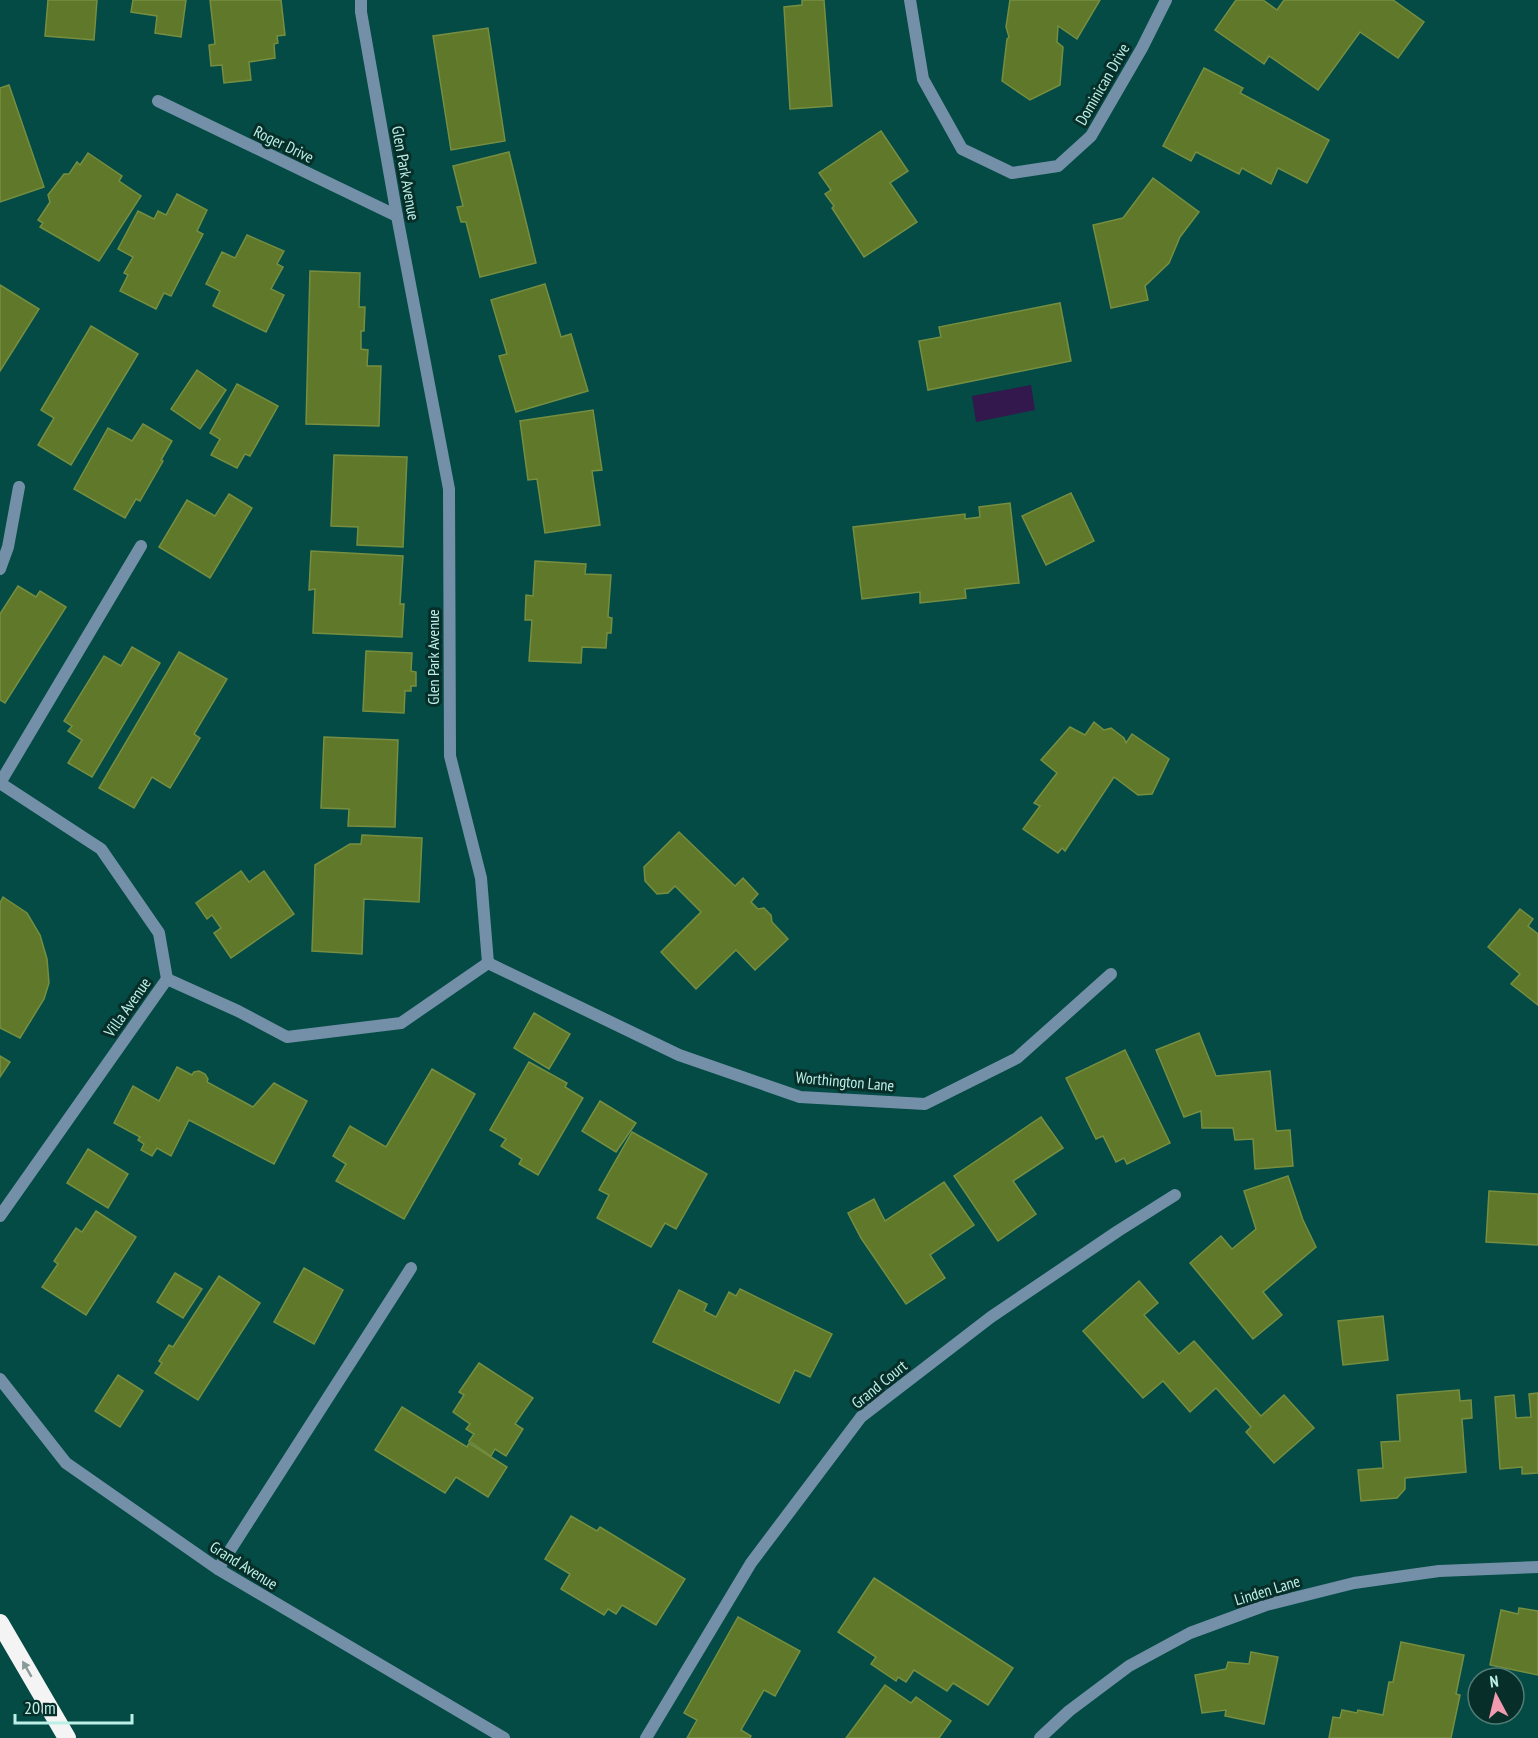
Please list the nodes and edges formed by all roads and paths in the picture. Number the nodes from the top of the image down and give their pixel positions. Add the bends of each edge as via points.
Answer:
1 (362, 0) edge
2 (910, 0) edge
3 (1166, 0) edge
4 (158, 101) dead end
5 (397, 216) junction
6 (19, 487) dead end
7 (141, 546) dead end
8 (0, 569) edge
9 (0, 783) edge
10 (488, 963) junction
11 (1111, 974) dead end
12 (167, 979) junction
13 (1175, 1196) dead end
14 (0, 1216) edge
15 (411, 1268) dead end
16 (0, 1379) edge
17 (1538, 1568) edge
18 (218, 1569) junction
19 (0, 1623) edge
20 (67, 1738) edge
21 (504, 1738) edge
22 (646, 1738) edge
23 (1040, 1738) edge

1 - 5 street, Glen Park Avenue
2 - 3 street, Dominican Drive via 923,79 962,149 1012,173 1058,166 1091,136
4 - 5 street, Roger Drive
5 - 10 street, Glen Park Avenue via 449,489 450,756 481,878
6 - 8 street
7 - 9 street
9 - 12 street, Villa Avenue via 101,849 159,933
10 - 11 street, Worthington Lane via 679,1055 800,1097 925,1104 1017,1058
10 - 12 street via 401,1023 287,1037
12 - 14 street, Villa Avenue
13 - 22 street, Grand Court via 991,1317 861,1417 751,1563
15 - 18 street
16 - 18 street, Grand Avenue via 66,1463
17 - 23 street, Linden Lane via 1439,1571 1354,1583 1266,1605 1190,1633 1129,1666
18 - 21 street, Grand Avenue
20 -> 19 highway

